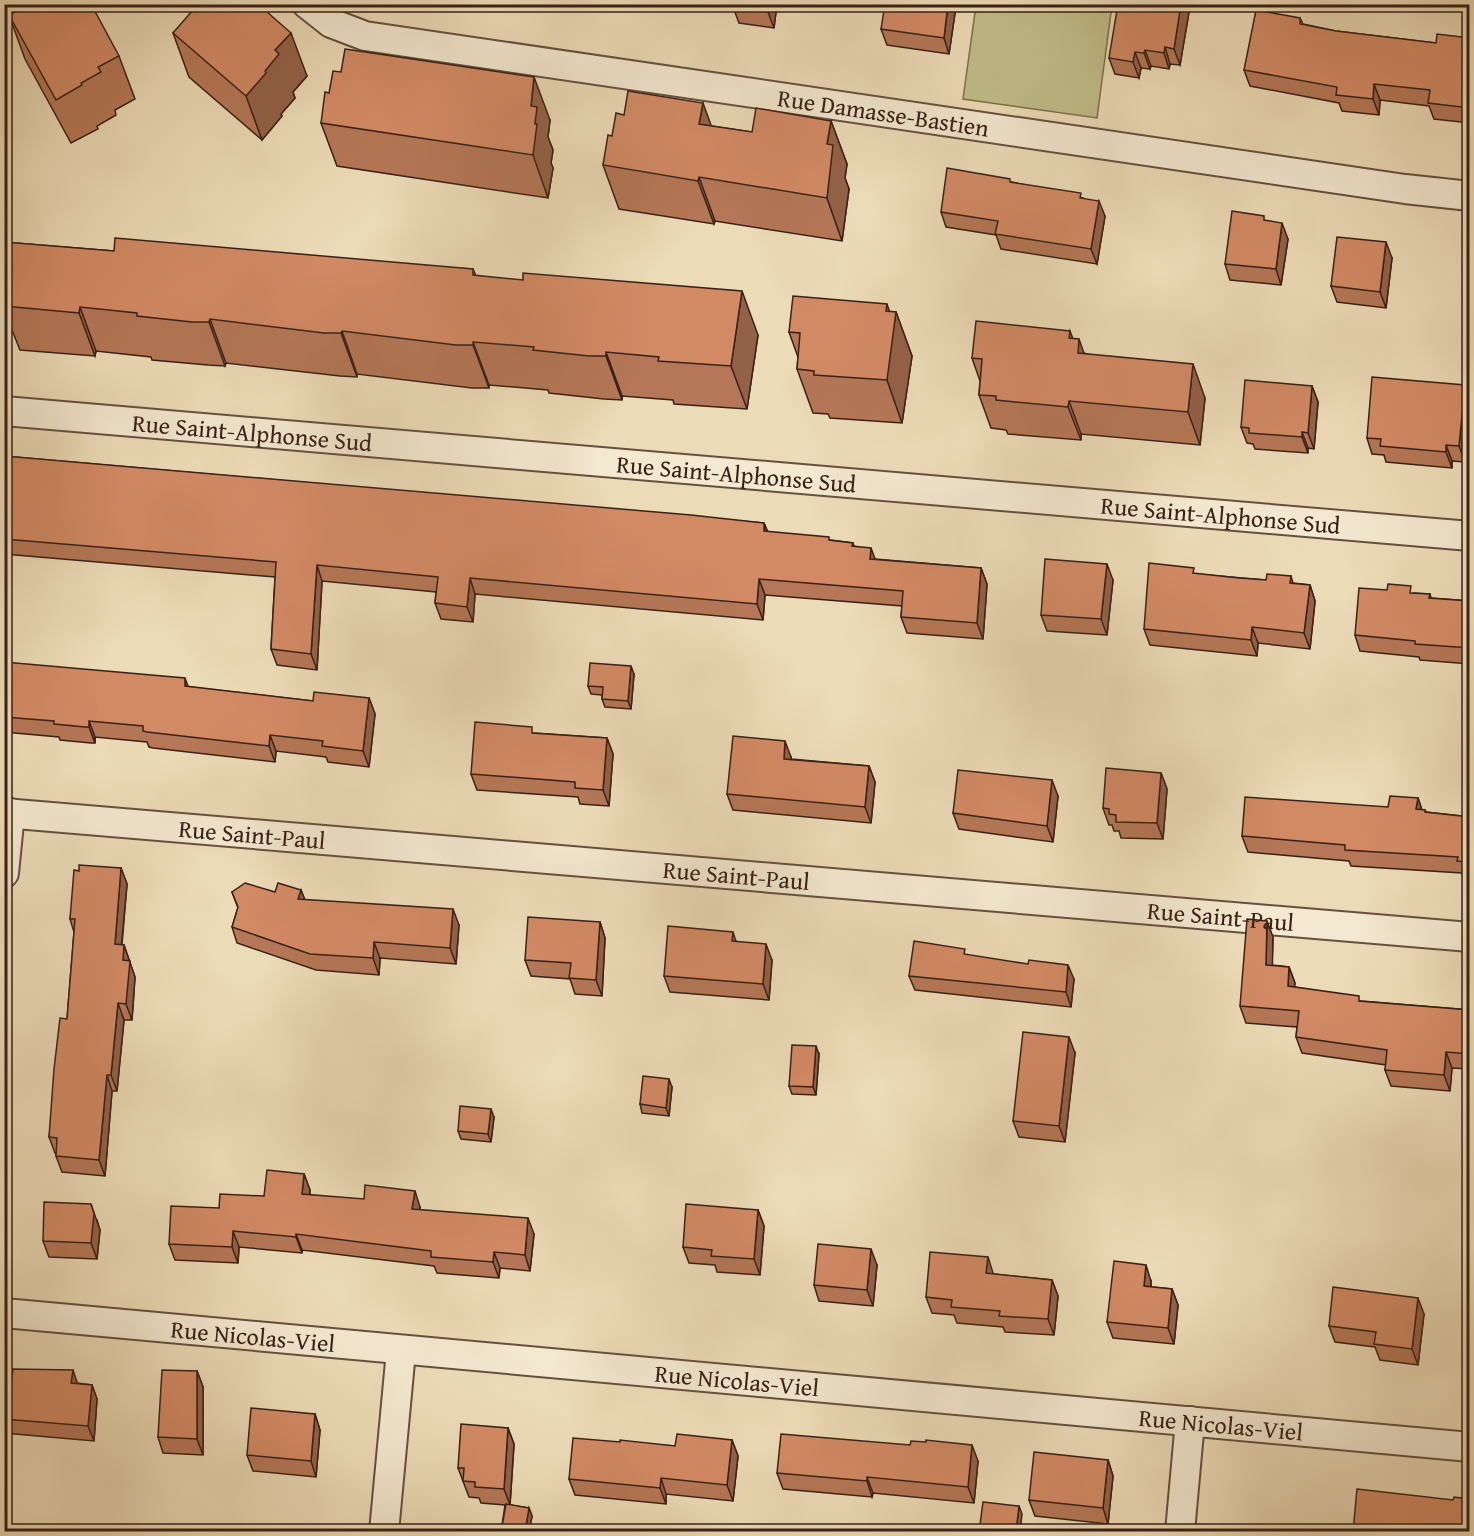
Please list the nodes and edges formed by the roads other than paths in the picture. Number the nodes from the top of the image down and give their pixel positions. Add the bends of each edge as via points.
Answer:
1 (307, 4) edge
2 (1470, 196) edge
3 (4, 411) edge
4 (1470, 536) edge
5 (7, 813) edge
6 (4, 873) edge
7 (1470, 937) edge
8 (4, 1313) edge
9 (401, 1351) junction
10 (1190, 1421) junction
11 (1470, 1447) edge
12 (384, 1532) edge
13 (1180, 1532) edge

1 - 2 street, Rue Damasse-Bastien via 331,23 365,36
3 - 4 street, Rue Saint-Alphonse Sud
5 - 6 street
5 - 7 street, Rue Saint-Paul
8 - 9 street, Rue Nicolas-Viel
9 - 10 street, Rue Nicolas-Viel
9 - 12 street
10 - 11 street, Rue Nicolas-Viel
10 - 13 street

